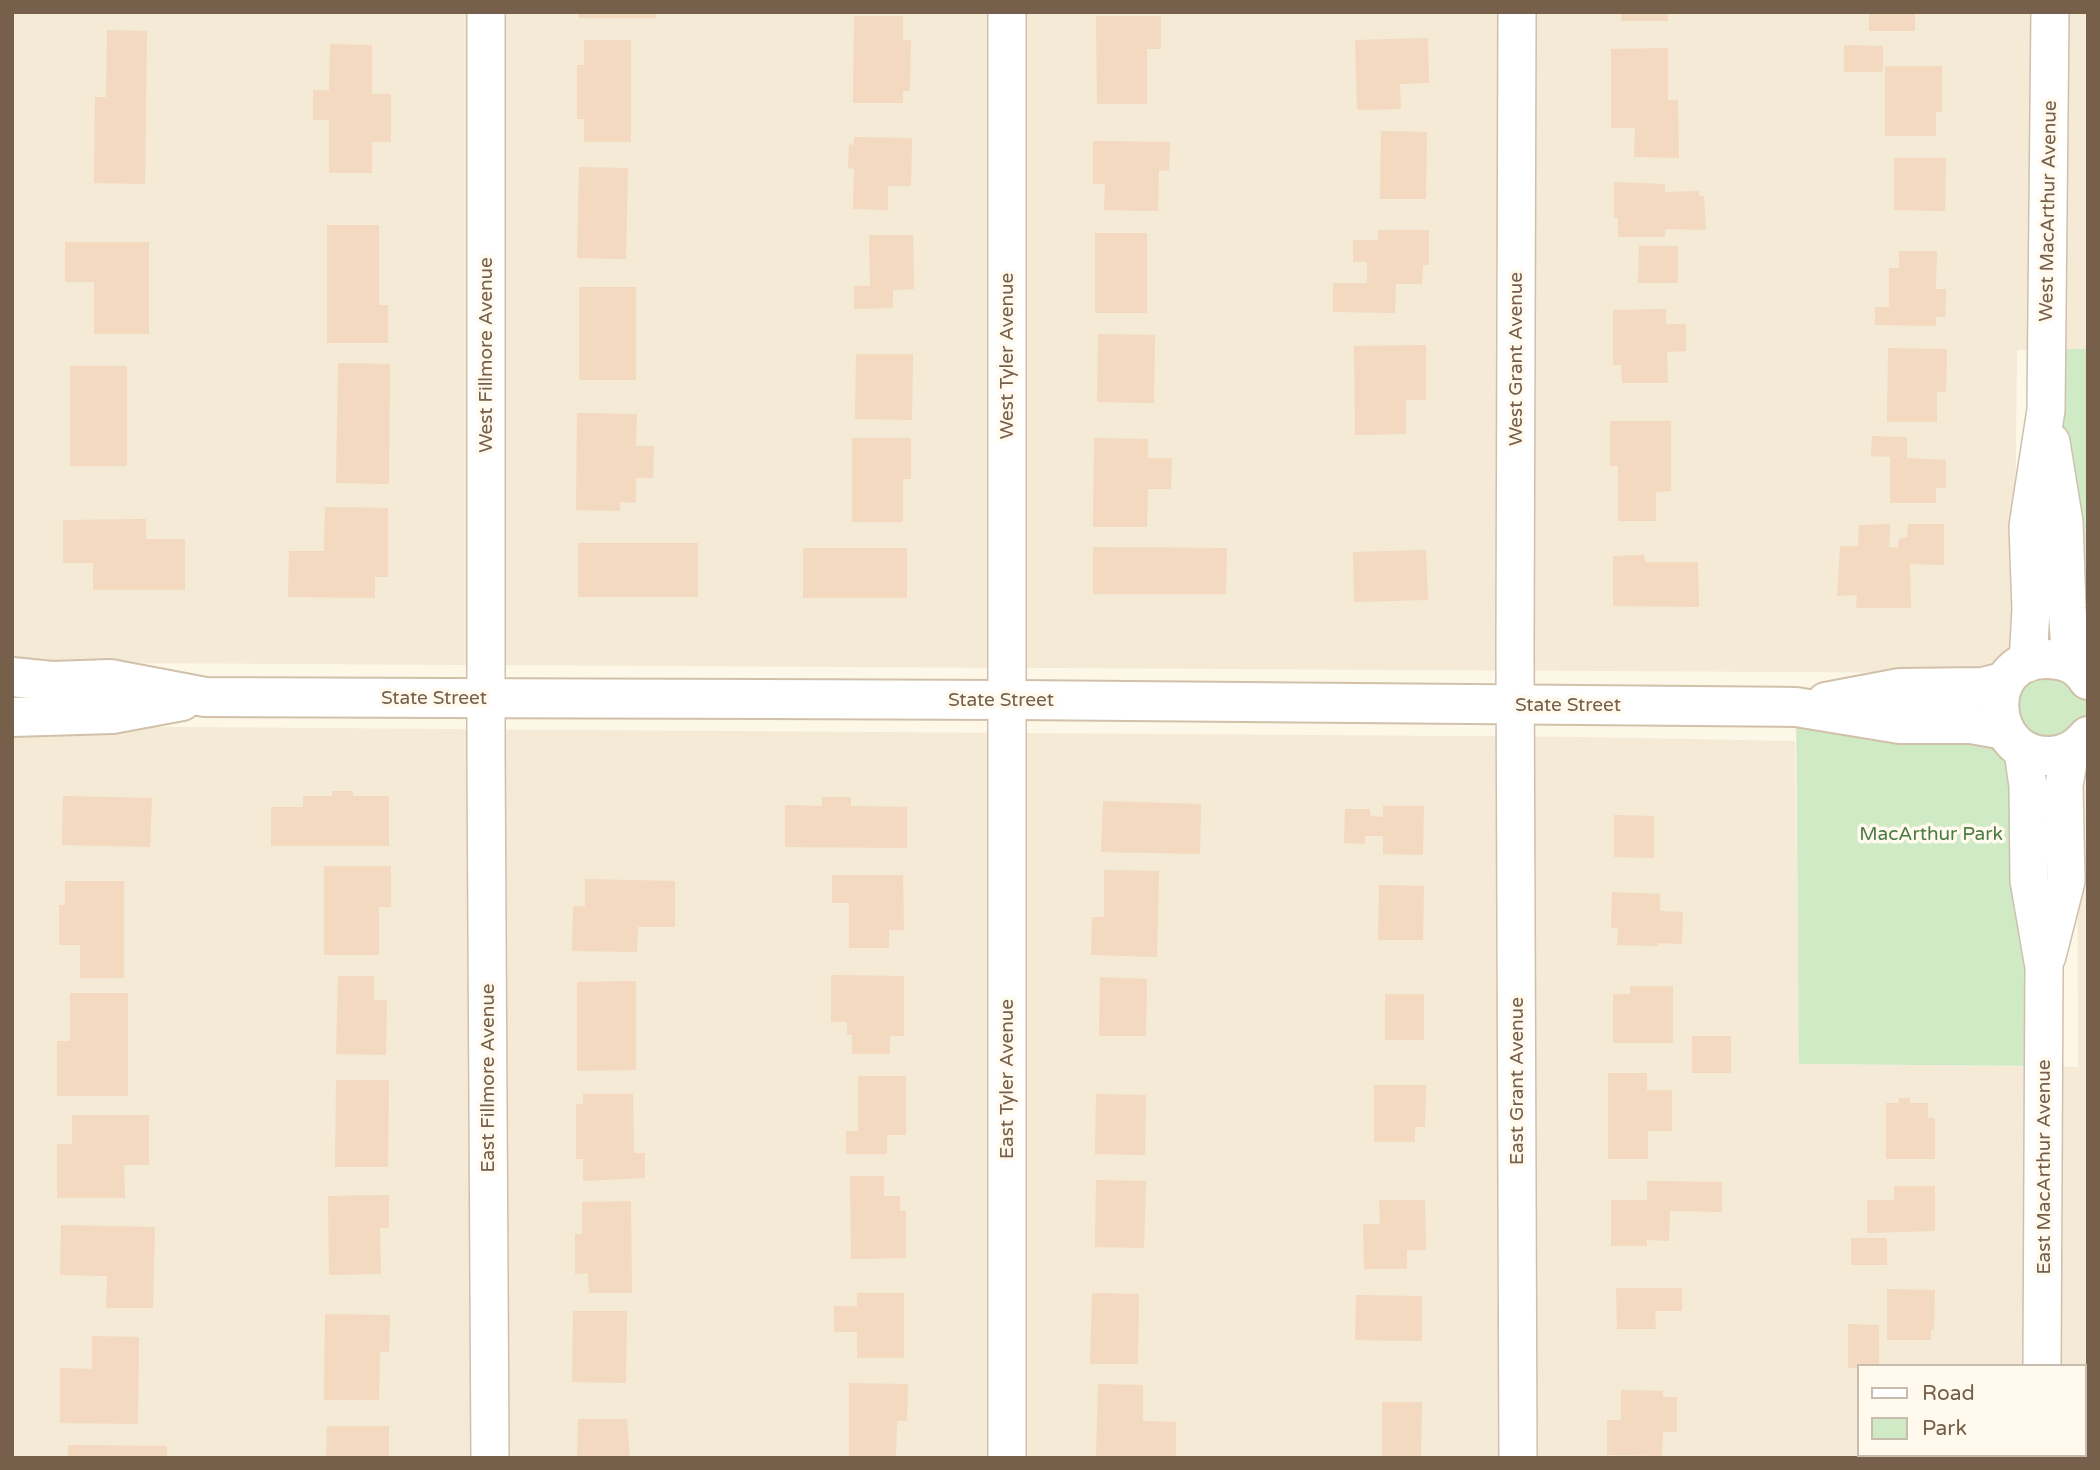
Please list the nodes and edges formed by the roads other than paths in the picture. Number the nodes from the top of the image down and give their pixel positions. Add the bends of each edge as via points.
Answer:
1 (486, 12) edge
2 (1007, 12) edge
3 (1517, 12) edge
4 (2050, 12) edge
5 (2046, 410) junction
6 (2079, 671) edge
7 (2015, 672) junction
8 (12, 677) edge
9 (205, 697) junction
10 (486, 698) junction
11 (1007, 700) junction
12 (1517, 705) junction
13 (1796, 707) junction
14 (12, 717) edge
15 (2014, 740) junction
16 (2079, 744) edge
17 (2045, 967) junction
18 (2042, 1365) edge
19 (490, 1458) edge
20 (1007, 1458) edge
21 (1518, 1458) edge

1 - 10 street, West Fillmore Avenue
2 - 11 street, West Tyler Avenue
3 - 12 street, West Grant Avenue
4 - 5 street, West MacArthur Avenue
5 - 6 street, West MacArthur Avenue via 2064,522 2067,608
5 - 7 street, West MacArthur Avenue via 2028,526 2031,609
6 - 7 main road, State Street via 2042,659
7 - 13 main road, State Street via 1983,687 1900,688
7 - 15 main road via 1998,714
8 - 9 main road, State Street via 110,679
9 - 10 main road, State Street
9 - 14 main road, State Street via 112,714
10 - 11 main road, State Street
10 - 19 street, East Fillmore Avenue
11 - 12 main road, State Street
11 - 20 street, East Tyler Avenue
12 - 13 main road, State Street
12 - 21 street, East Grant Avenue
13 - 15 main road, State Street via 1900,723 1971,724
15 - 16 main road, State Street via 2040,756
15 - 17 street, East MacArthur Avenue via 2028,786 2029,880
16 - 17 street, East MacArthur Avenue via 2064,785 2066,881
17 - 18 street, East MacArthur Avenue

